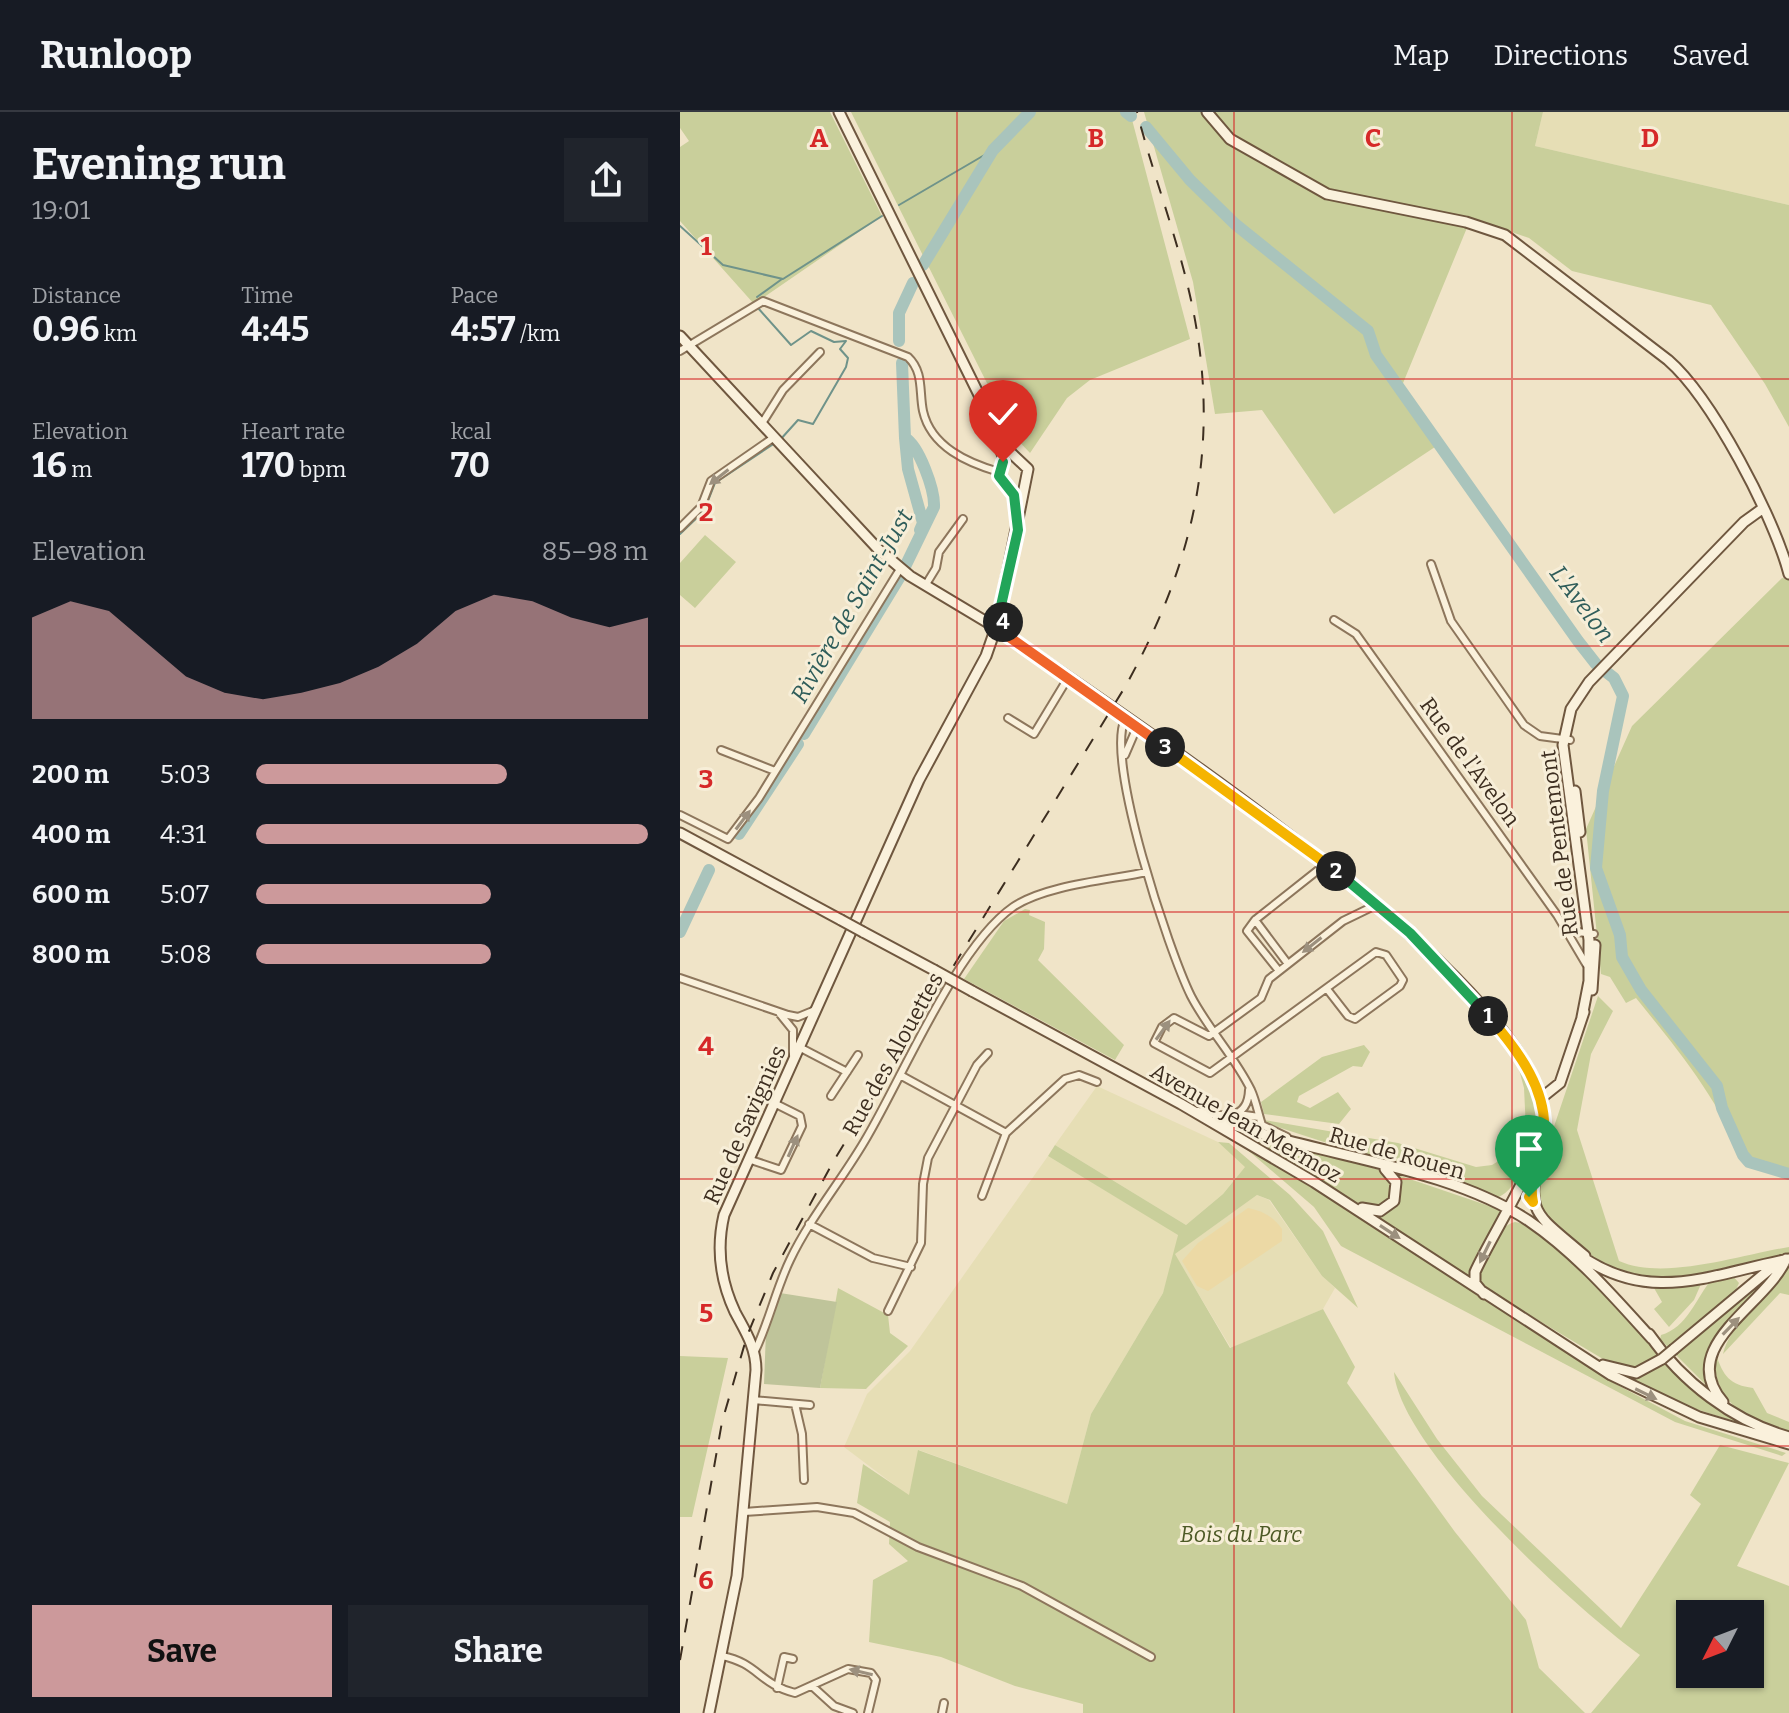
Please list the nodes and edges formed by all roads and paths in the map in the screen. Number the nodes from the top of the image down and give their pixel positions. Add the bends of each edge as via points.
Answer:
1 (839, 112) edge
2 (1210, 112) edge
3 (680, 336) edge
4 (684, 348) edge
5 (820, 352) dead end
6 (986, 409) junction
7 (761, 425) junction
8 (776, 442) junction
9 (1020, 460) junction
10 (1001, 469) junction
11 (1026, 482) junction
12 (1007, 486) junction
13 (1762, 509) junction
14 (963, 519) dead end
15 (680, 528) edge
16 (1018, 530) junction
17 (1431, 564) dead end
18 (902, 571) junction
19 (1789, 574) edge
20 (925, 586) junction
21 (1334, 620) dead end
22 (996, 627) junction
23 (1068, 678) junction
24 (1008, 718) dead end
25 (1125, 719) junction
26 (1137, 727) junction
27 (1567, 740) junction
28 (721, 750) dead end
29 (1124, 758) junction
30 (775, 771) junction
31 (680, 815) edge
32 (680, 833) edge
33 (1327, 863) junction
34 (1147, 872) junction
35 (1378, 904) junction
36 (1557, 915) junction
37 (1255, 920) junction
38 (1591, 935) junction
39 (1572, 938) junction
40 (1288, 964) junction
41 (1279, 971) junction
42 (1589, 975) junction
43 (680, 978) edge
44 (1327, 989) junction
45 (770, 1008) junction
46 (815, 1010) junction
47 (1582, 1017) junction
48 (1214, 1033) junction
49 (799, 1047) junction
50 (988, 1053) dead end
51 (858, 1055) dead end
52 (793, 1060) junction
53 (1232, 1060) junction
54 (847, 1072) junction
55 (900, 1075) junction
56 (1097, 1082) dead end
57 (1247, 1082) junction
58 (1539, 1094) junction
59 (831, 1096) dead end
60 (774, 1103) junction
61 (1181, 1104) junction
62 (955, 1105) junction
63 (1194, 1110) junction
64 (1238, 1114) junction
65 (1259, 1117) junction
66 (1543, 1118) junction
67 (1006, 1133) junction
68 (1301, 1144) junction
69 (748, 1159) junction
70 (1381, 1166) junction
71 (1513, 1194) junction
72 (1334, 1195) junction
73 (982, 1196) dead end
74 (1533, 1202) junction
75 (1506, 1208) junction
76 (1529, 1221) junction
77 (809, 1224) junction
78 (1787, 1259) edge
79 (1768, 1265) junction
80 (911, 1267) junction
81 (1602, 1269) junction
82 (1732, 1270) junction
83 (1773, 1283) junction
84 (1740, 1292) junction
85 (1484, 1294) junction
86 (888, 1311) dead end
87 (1551, 1336) junction
88 (1652, 1339) junction
89 (755, 1351) junction
90 (753, 1400) junction
91 (795, 1404) junction
92 (810, 1405) dead end
93 (1762, 1428) junction
94 (1789, 1437) edge
95 (1789, 1444) edge
96 (804, 1480) dead end
97 (744, 1512) junction
98 (722, 1656) junction
99 (1151, 1657) dead end
100 (793, 1659) dead end
101 (812, 1686) junction
102 (777, 1688) junction
103 (944, 1703) dead end
104 (709, 1713) edge
105 (853, 1713) edge
106 (868, 1713) edge
107 (942, 1713) edge

1 - 6 street
2 - 13 street via 1280,168 1343,200 1472,224 1520,244 1687,379 1713,416
3 - 4 street
4 - 7 street
4 - 10 street via 760,300 905,356 917,368 924,414 935,435 965,460
5 - 7 street via 783,390
6 - 9 street
6 - 10 street via 1003,455
7 - 8 street
8 -> 15 street via 711,481 701,507
8 - 18 street
9 - 10 street via 1012,459
9 - 11 street via 1028,469
10 - 12 street
11 - 12 street
11 - 16 street, Rue de Savignies
12 - 16 street via 1015,498
13 - 19 street
13 - 27 street, Rue de Pentemont via 1598,674 1582,698
14 - 20 street via 939,552
16 - 22 street, Rue de Savignies
17 - 27 street via 1451,621 1521,721 1536,734
18 - 20 street
18 - 30 street
20 - 22 street
21 - 36 street, Rue de l'Avelon via 1356,634
22 - 23 street
22 - 46 street, Rue de Savignies via 986,656 922,773
23 - 24 street via 1034,734
23 - 25 street
25 - 26 street
25 - 29 street
26 - 29 street
26 - 33 street
27 - 38 street, Rue de Pentemont
28 - 30 street
29 - 34 street
31 -> 30 street via 728,839
32 - 61 street, Avenue Jean Mermoz, bridge
33 - 35 street
33 - 37 street
34 - 48 street via 1188,989
34 - 55 street, Rue des Alouettes via 1044,894 1005,913 961,971
35 -> 40 street via 1343,921
35 - 58 street via 1492,1019
36 - 38 street via 1573,930
36 - 39 street, Rue de l'Avelon
37 - 40 street
37 - 41 street via 1247,931
38 - 39 street
38 - 42 street, Rue de Pentemont
38 - 47 street, Rue de Pentemont via 1596,975
39 - 42 street, Rue de l'Avelon
40 - 41 street
41 - 48 street via 1266,981 1261,998
42 - 47 street, Rue de Pentemont
43 - 45 street
44 - 44 street via 1355,1019 1403,980 1378,952
44 - 53 street
45 - 46 street via 794,1017
45 - 52 street via 791,1026
46 - 49 street, Rue de Savignies
47 - 58 street, Rue de Pentemont via 1563,1072
48 - 53 street
53 -> 48 street via 1209,1073 1154,1043 1172,1018 1205,1037
49 - 52 street, Rue de Savignies
49 - 54 street
50 - 62 street
51 - 54 street
52 - 60 street, Rue de Savignies
53 - 57 street
54 - 59 street
55 - 62 street
55 - 77 street, Rue des Alouettes via 858,1152
56 - 67 street via 1079,1075 1065,1079
57 - 64 street via 1247,1102
57 - 65 street
58 - 66 street
60 - 69 street, Rue de Savignies
69 -> 60 street via 778,1171 790,1153 803,1120
61 - 63 street, Rue de Rouen
61 - 72 street, Avenue Jean Mermoz
62 - 67 street
62 - 80 street via 926,1164 922,1235
63 - 64 street via 1225,1117
63 - 68 street, Rue de Rouen
64 - 65 street
65 - 68 street via 1265,1128
66 - 71 street via 1539,1142
66 - 74 street
67 - 73 street
68 - 70 street, Rue de Rouen
69 - 89 street, Rue de Savignies via 724,1215 719,1255 729,1298
70 - 72 street via 1397,1186 1387,1208 1369,1211
70 - 75 street, Rue de Rouen
71 - 74 street via 1524,1194
71 - 75 street
72 -> 85 street, Avenue Jean Mermoz
74 - 81 street via 1545,1222
75 - 76 street, Rue de Rouen
75 -> 85 street via 1475,1274 1476,1286
76 - 81 street
76 - 88 street, Rue de Rouen via 1589,1271
77 - 80 street via 873,1258
77 - 89 street, Rue des Alouettes
78 - 79 street
78 - 83 street
79 - 82 street
79 - 83 street
79 - 84 street
80 - 86 street
81 - 82 street via 1633,1282 1660,1285
81 - 88 street
82 - 84 street via 1741,1279
93 -> 83 street via 1718,1396 1709,1377 1709,1360 1718,1340
84 - 87 street, bridge via 1644,1371 1624,1373
85 - 87 street, Avenue Jean Mermoz
87 -> 95 street, Avenue Jean Mermoz via 1664,1402
88 - 93 street via 1704,1392
89 - 90 street, Rue de Savignies
90 - 91 street
90 - 97 street, Rue de Savignies
91 - 92 street
91 - 96 street
93 - 94 street
97 - 98 street, Rue de Savignies
97 - 99 street via 817,1507 847,1511 918,1547 1007,1579
98 - 102 street via 747,1662
98 - 104 street, Rue de Savignies
100 - 102 street via 784,1657
101 - 102 street via 795,1693
101 - 105 street via 834,1706
106 -> 101 street via 876,1680 871,1673 848,1669
103 - 107 street

